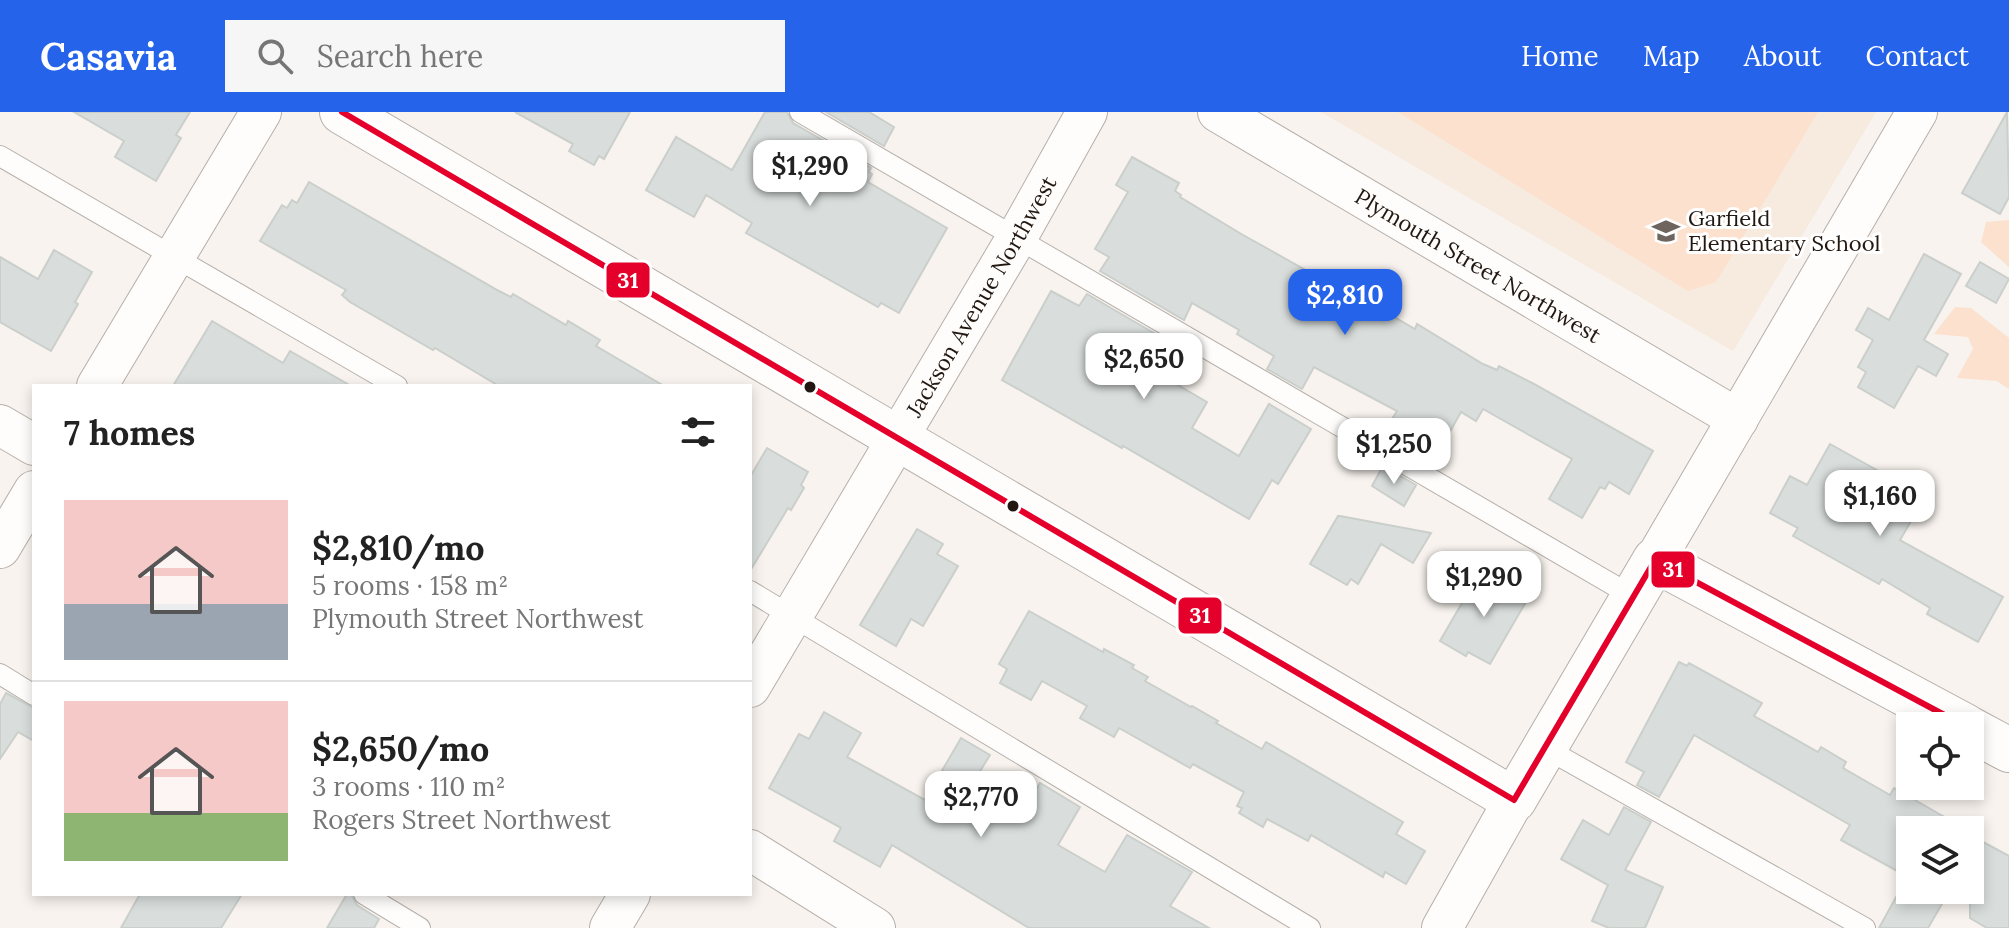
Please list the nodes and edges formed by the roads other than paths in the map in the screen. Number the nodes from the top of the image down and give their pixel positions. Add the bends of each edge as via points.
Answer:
1 (261, 112) edge
2 (342, 112) edge
3 (800, 112) edge
4 (1087, 112) edge
5 (1218, 112) edge
6 (1917, 112) edge
7 (0, 156) edge
8 (1016, 239) junction
9 (174, 257) junction
10 (98, 384) edge
11 (394, 384) edge
12 (1738, 419) junction
13 (0, 425) edge
14 (897, 438) junction
15 (32, 444) edge
16 (32, 494) edge
17 (0, 548) edge
18 (1644, 579) junction
19 (752, 592) edge
20 (792, 617) junction
21 (0, 674) edge
22 (752, 684) edge
23 (32, 694) edge
24 (1935, 712) edge
25 (1984, 736) edge
26 (1545, 748) junction
27 (2009, 750) edge
28 (1514, 800) junction
29 (752, 851) edge
30 (367, 896) edge
31 (629, 896) edge
32 (420, 928) edge
33 (610, 928) edge
34 (875, 928) edge
35 (1310, 928) edge
36 (1442, 928) edge
37 (1865, 928) edge

1 - 9 street
2 - 14 street
3 - 8 lane
4 - 8 street, Jackson Avenue Northwest
5 - 12 street, Plymouth Street Northwest
6 - 12 street
7 - 9 lane
8 - 14 street, Jackson Avenue Northwest
8 - 18 lane
9 - 10 street
9 - 11 lane
12 - 18 street
13 - 15 street
14 - 20 street, Jackson Avenue Northwest
14 - 28 street
16 - 17 street
18 - 24 street
18 - 26 street
19 - 20 lane
20 - 22 street, Jackson Avenue Northwest
20 - 35 lane
21 - 23 lane
25 - 27 street
26 - 28 street
26 - 37 lane
28 - 36 street
29 - 34 street
30 - 32 lane
31 - 33 street

